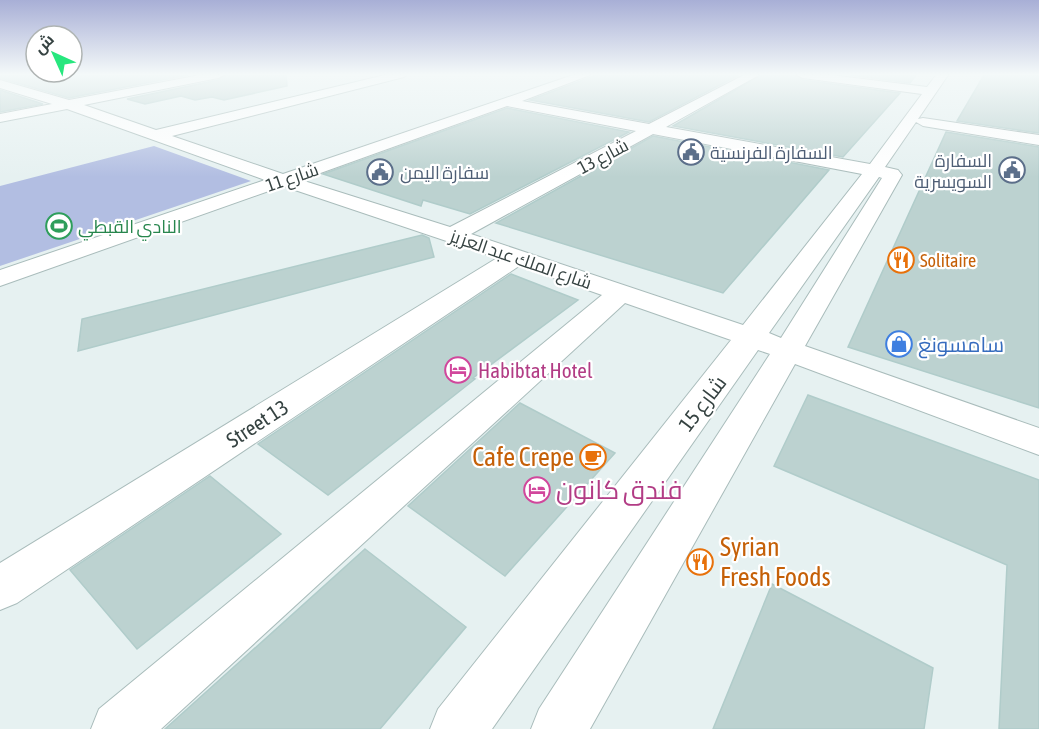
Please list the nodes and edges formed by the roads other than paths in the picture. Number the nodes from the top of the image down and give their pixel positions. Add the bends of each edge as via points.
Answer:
1 (46, 109) edge
2 (79, 109) edge
3 (262, 109) edge
4 (489, 109) edge
5 (546, 109) edge
6 (690, 109) edge
7 (925, 109) edge
8 (975, 109) edge
9 (0, 118) edge
10 (653, 129) junction
11 (156, 135) junction
12 (1039, 140) edge
13 (884, 172) junction
14 (283, 180) junction
15 (452, 235) junction
16 (515, 258) junction
17 (0, 278) edge
18 (620, 293) junction
19 (751, 337) junction
20 (789, 351) junction
21 (1039, 442) edge
22 (0, 588) edge
23 (118, 729) edge
24 (458, 729) edge
25 (559, 729) edge

1 - 9 street
2 - 11 street, شارع الملك عبد العزيز
3 - 11 street
4 - 14 street, شارع 11
5 - 10 street
6 - 10 street, شارع 13
7 - 13 street, شارع 15
8 - 12 street
10 - 13 street
10 - 15 street, شارع 13
11 - 14 street, شارع الملك عبد العزيز
13 - 19 street, شارع 15
13 - 20 street, شارع 15
14 - 15 street, شارع الملك عبد العزيز
14 - 17 street, شارع 11
15 - 16 street, شارع الملك عبد العزيز
16 - 18 street, شارع الملك عبد العزيز
16 - 22 street, Street 13
18 - 19 street, شارع الملك عبد العزيز
18 - 23 street
19 - 20 street, شارع الملك عبد العزيز
19 - 24 street, شارع 15
20 - 21 street, شارع الملك عبد العزيز
20 - 25 street, شارع 15 via 753,404

